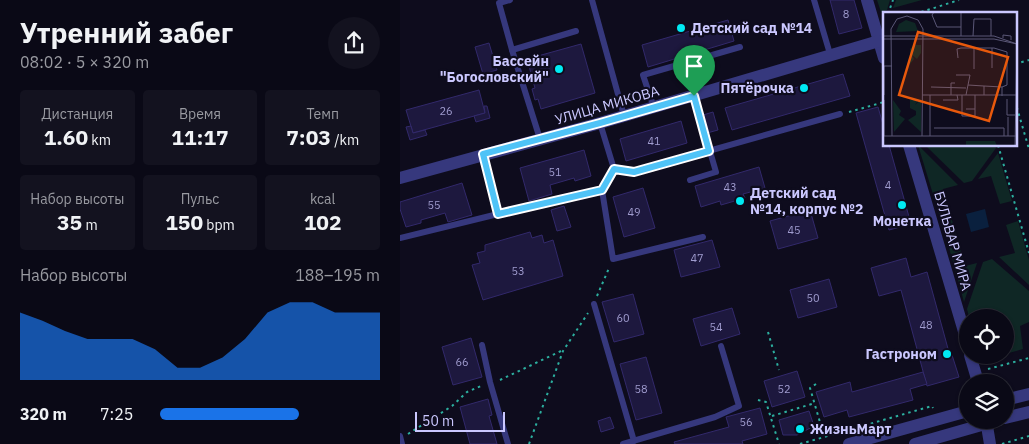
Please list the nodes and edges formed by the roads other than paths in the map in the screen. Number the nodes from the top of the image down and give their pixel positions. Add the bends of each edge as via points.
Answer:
1 (510, 0) edge
2 (592, 0) edge
3 (814, 0) edge
4 (868, 0) edge
5 (576, 32) dead end
6 (879, 41) junction
7 (740, 47) dead end
8 (512, 50) junction
9 (830, 54) junction
10 (883, 55) edge
11 (694, 96) junction
12 (654, 108) junction
13 (840, 114) road end
14 (624, 116) junction
15 (600, 123) junction
16 (540, 139) junction
17 (909, 146) edge
18 (709, 151) junction
19 (483, 154) junction
20 (614, 169) junction
21 (400, 178) edge
22 (690, 180) dead end
23 (602, 190) junction
24 (498, 214) junction
25 (702, 236) dead end
26 (400, 238) edge
27 (594, 304) road end
28 (959, 314) edge
29 (482, 345) dead end
30 (721, 346) dead end
31 (1029, 394) edge
32 (1014, 398) edge
33 (1029, 412) edge
34 (959, 413) edge
35 (1014, 416) edge
36 (967, 429) edge
37 (987, 429) edge
38 (962, 431) joint
39 (634, 441) junction
40 (508, 444) edge
41 (623, 444) edge
42 (850, 444) edge
43 (915, 444) edge
44 (990, 444) edge

1 - 8 lane via 499,3
2 - 14 lane
3 - 9 lane
4 - 6 street
5 - 8 lane
6 - 9 street, УЛИЦА МИКОВА
6 - 10 street
7 - 12 lane via 643,76
8 - 16 lane
9 - 11 street, УЛИЦА МИКОВА
11 - 12 street, УЛИЦА МИКОВА
11 - 18 lane
12 - 14 street, УЛИЦА МИКОВА
13 - 18 lane
14 - 15 street, УЛИЦА МИКОВА
15 - 16 street, УЛИЦА МИКОВА
15 - 20 lane
16 - 19 street, УЛИЦА МИКОВА
17 - 28 street, БУЛЬВАР МИРА
18 - 20 lane via 634,172
18 - 22 lane via 716,172
19 - 21 street, УЛИЦА МИКОВА
19 - 24 lane
20 - 23 lane
23 - 24 lane
23 - 25 lane via 613,259
24 - 26 lane
27 - 39 lane
29 - 40 lane
30 - 39 lane via 739,406 715,417
31 - 32 street
33 - 35 street
34 - 42 street
36 - 38 street
37 - 44 street
38 - 43 street
39 - 41 lane

